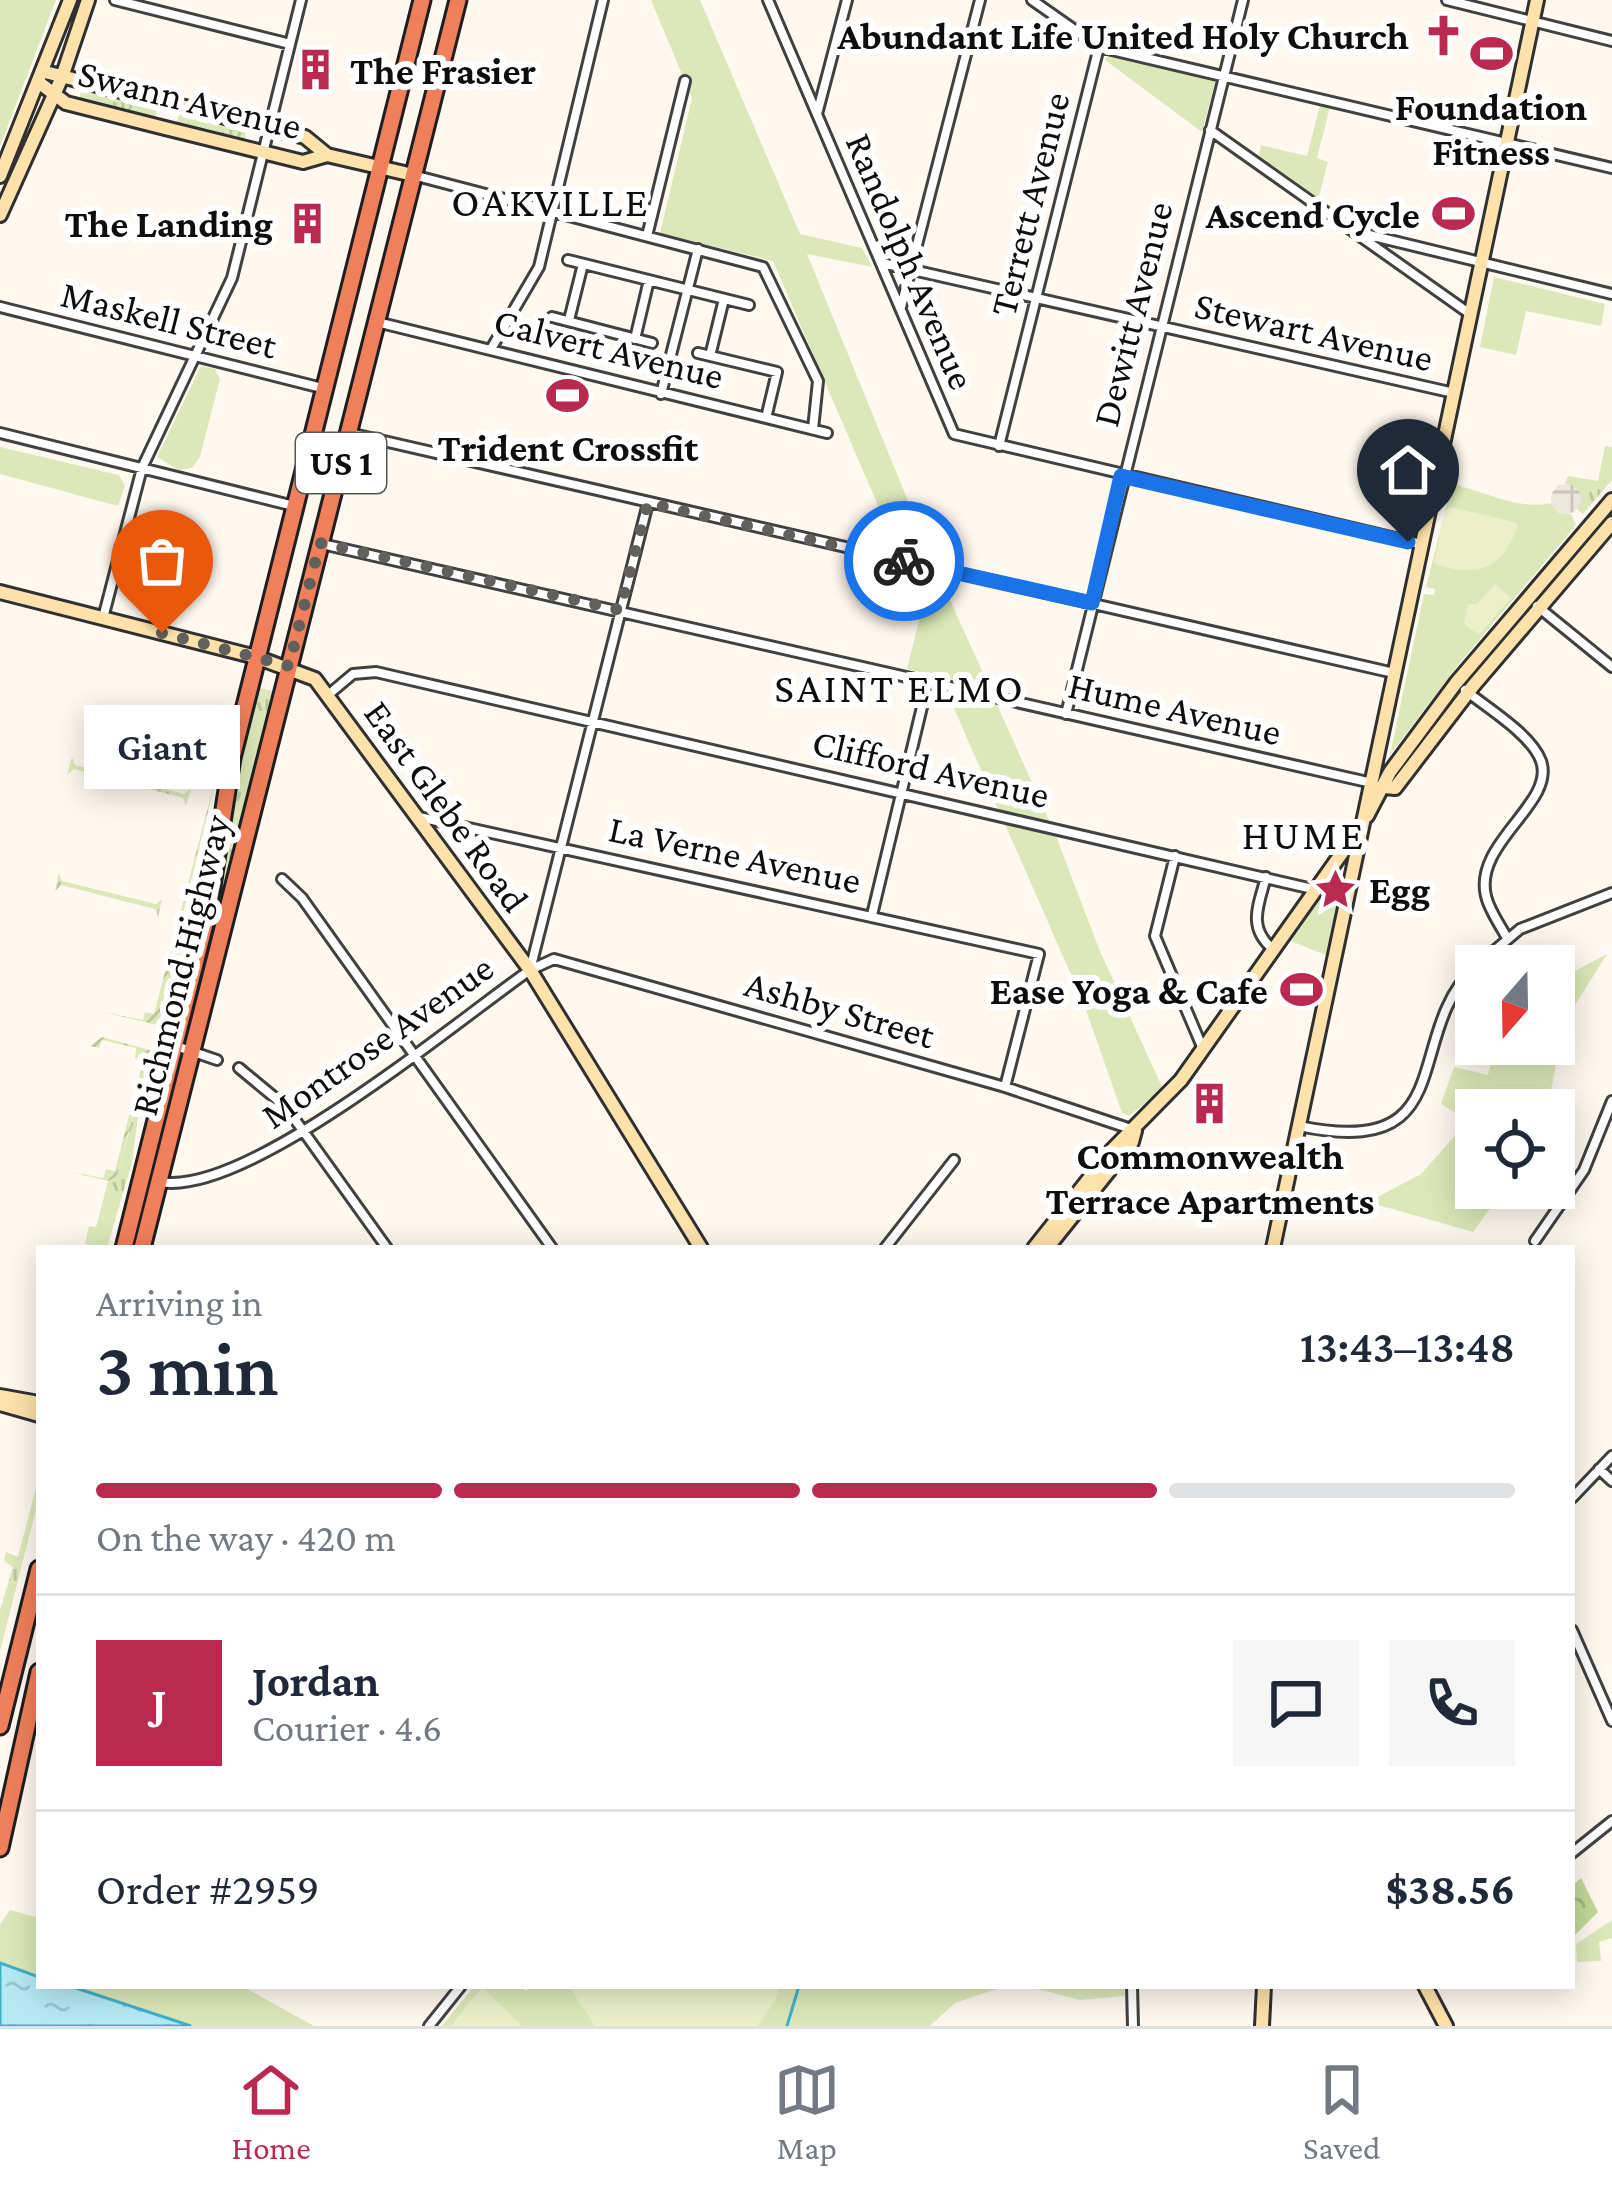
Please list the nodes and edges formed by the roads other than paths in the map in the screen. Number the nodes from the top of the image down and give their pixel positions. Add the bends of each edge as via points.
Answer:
1 (70, 0) edge
2 (88, 0) edge
3 (115, 0) edge
4 (302, 0) edge
5 (422, 0) edge
6 (458, 0) edge
7 (603, 0) edge
8 (768, 0) edge
9 (847, 0) edge
10 (980, 0) edge
11 (1032, 0) edge
12 (1244, 0) edge
13 (1447, 0) edge
14 (1537, 0) edge
15 (1532, 21) junction
16 (1612, 40) edge
17 (290, 44) junction
18 (1099, 47) junction
19 (1224, 73) junction
20 (62, 77) junction
21 (43, 78) junction
22 (685, 81) dead end
23 (55, 95) junction
24 (817, 113) junction
25 (269, 128) junction
26 (1210, 130) junction
27 (1506, 142) junction
28 (263, 152) junction
29 (327, 155) junction
30 (380, 168) junction
31 (1612, 168) edge
32 (413, 175) junction
33 (0, 176) edge
34 (553, 212) junction
35 (0, 215) edge
36 (1358, 232) junction
37 (647, 236) junction
38 (698, 249) junction
39 (568, 260) dead end
40 (880, 262) junction
41 (1481, 262) junction
42 (583, 264) junction
43 (910, 269) junction
44 (650, 280) junction
45 (687, 290) junction
46 (1612, 294) edge
47 (1036, 298) junction
48 (724, 299) junction
49 (749, 305) dead end
50 (0, 307) edge
51 (900, 311) junction
52 (1471, 315) junction
53 (552, 316) dead end
54 (568, 321) junction
55 (377, 322) junction
56 (1160, 326) junction
57 (635, 338) junction
58 (652, 343) dead end
59 (491, 349) junction
60 (698, 353) dead end
61 (196, 356) junction
62 (710, 356) junction
63 (323, 388) junction
64 (1454, 393) junction
65 (661, 394) junction
66 (766, 418) junction
67 (813, 429) junction
68 (0, 433) edge
69 (349, 433) junction
70 (827, 433) dead end
71 (999, 446) junction
72 (142, 468) junction
73 (1121, 476) junction
74 (1612, 500) edge
75 (648, 503) junction
76 (294, 506) junction
77 (1599, 514) junction
78 (1612, 524) edge
79 (320, 543) junction
80 (1420, 544) junction
81 (0, 592) edge
82 (1532, 602) junction
83 (1092, 603) junction
84 (620, 610) junction
85 (103, 618) junction
86 (256, 657) junction
87 (289, 666) junction
88 (1612, 668) edge
89 (1394, 673) junction
90 (928, 682) junction
91 (1456, 683) junction
92 (1468, 692) junction
93 (328, 695) junction
94 (1066, 714) junction
95 (592, 722) junction
96 (1431, 727) junction
97 (1378, 785) junction
98 (901, 791) junction
99 (417, 817) junction
100 (1361, 826) junction
101 (245, 842) junction
102 (560, 847) junction
103 (262, 848) dead end
104 (1174, 856) junction
105 (1265, 877) junction
106 (282, 879) dead end
107 (1317, 890) junction
108 (1612, 893) edge
109 (872, 915) junction
110 (1508, 938) junction
111 (1500, 945) edge
112 (1274, 950) junction
113 (530, 970) junction
114 (1455, 992) edge
115 (184, 1048) junction
116 (1203, 1049) junction
117 (413, 1052) junction
118 (217, 1060) dead end
119 (239, 1068) dead end
120 (1005, 1087) junction
121 (1612, 1101) edge
122 (1299, 1126) junction
123 (303, 1131) junction
124 (1135, 1131) junction
125 (954, 1160) dead end
126 (151, 1178) junction
127 (1534, 1241) dead end
128 (1050, 1243) edge
129 (125, 1245) edge
130 (142, 1245) edge
131 (386, 1245) edge
132 (550, 1245) edge
133 (698, 1245) edge
134 (887, 1245) edge
135 (1275, 1245) edge
136 (0, 1400) edge
137 (36, 1402) edge
138 (36, 1414) edge
139 (1612, 1456) edge
140 (1599, 1468) junction
141 (1612, 1481) edge
142 (1575, 1495) edge
143 (36, 1592) edge
144 (1575, 1637) edge
145 (30, 1638) edge
146 (36, 1686) edge
147 (1612, 1721) edge
148 (0, 1726) edge
149 (1612, 1821) edge
150 (0, 1848) edge
151 (1575, 1851) edge
152 (459, 1989) edge
153 (1132, 1989) edge
154 (1264, 1989) edge
155 (1427, 1989) edge
156 (429, 2026) edge
157 (1133, 2026) edge
158 (1262, 2026) edge
159 (1446, 2026) edge

1 - 21 street
2 - 20 street
3 - 17 street
4 - 17 street
5 - 30 highway, Richmond Highway / US 1
6 - 32 highway, Richmond Highway / US 1
7 - 34 street
8 - 24 street, Randolph Avenue
9 - 24 street
10 - 43 street
11 - 18 street
12 - 19 street, Dewitt Avenue
13 - 15 street
14 - 15 street
15 - 16 street
15 - 27 street
17 - 25 street
18 - 19 street
18 - 47 street, Terrett Avenue
19 - 26 street, Dewitt Avenue
19 - 27 street
20 - 21 street, Swann Avenue
20 - 23 street
20 - 25 street, Swann Avenue
21 - 23 street, Swann Avenue
21 - 33 street
22 - 37 street
23 - 28 street, Swann Avenue
23 - 35 street
24 - 40 street, Randolph Avenue
25 - 28 street
25 - 29 street, Swann Avenue via 309,138
26 - 36 street
26 - 56 street, Dewitt Avenue
27 - 31 street
27 - 41 street
28 - 29 street, Swann Avenue via 303,162
28 - 61 street via 232,278
29 - 30 street, Swann Avenue
30 - 32 street, Swann Avenue
30 - 63 highway, Richmond Highway / US 1
32 - 34 street, Swann Avenue
32 - 55 highway, Richmond Highway / US 1
34 - 37 street, Swann Avenue
34 - 59 street via 533,283
36 - 41 street
36 - 52 street
37 - 38 street, Swann Avenue
38 - 45 street
38 - 67 street, Swann Avenue via 763,267 818,381
39 - 42 street
40 - 43 street, Stewart Avenue
40 - 51 street, Randolph Avenue
41 - 46 street
41 - 52 street
42 - 44 street
42 - 54 street
43 - 47 street, Stewart Avenue
43 - 51 street
44 - 45 street
44 - 57 street
45 - 48 street
45 - 65 street
47 - 56 street, Stewart Avenue
47 - 71 street, Terrett Avenue
48 - 49 street
48 - 62 street
50 - 61 street, Maskell Street
51 - 71 street, Randolph Avenue via 954,434
52 - 64 street
53 - 54 street
54 - 57 street
55 - 59 street, Calvert Avenue
55 - 69 highway, Richmond Highway / US 1
56 - 64 street, Stewart Avenue
56 - 73 street, Dewitt Avenue
57 - 58 street
59 - 65 street, Calvert Avenue
60 - 62 street
61 - 63 street, Maskell Street
61 - 72 street
62 - 66 street via 777,372
63 - 76 highway, Richmond Highway / US 1
64 - 80 street
65 - 66 street, Calvert Avenue
66 - 67 street, Calvert Avenue
67 - 70 street, Calvert Avenue
68 - 72 street
69 - 75 street
69 - 79 highway, Richmond Highway / US 1
71 - 73 street, Randolph Avenue
72 - 76 street
72 - 85 street
73 - 80 street, Randolph Avenue
73 - 83 street, Dewitt Avenue
74 - 77 street
75 - 83 street
75 - 84 street, Montrose Avenue
76 - 86 highway, Richmond Highway / US 1
77 - 78 street
77 - 82 street
78 - 82 street
79 - 84 street, Hume Avenue
79 - 87 highway, Richmond Highway / US 1
80 - 89 street
81 - 85 street, East Glebe Road
82 - 88 street
82 - 91 street
82 - 92 street
83 - 89 street
83 - 94 street, Dewitt Avenue
84 - 90 street, Hume Avenue
84 - 95 street, Montrose Avenue
85 - 86 street, East Glebe Road
86 - 87 street, East Glebe Road
86 - 115 highway, Richmond Highway / US 1
87 - 93 street, East Glebe Road via 310,674
87 - 101 highway, Richmond Highway / US 1
89 - 97 street
90 - 94 street, Hume Avenue
90 - 98 street
91 - 92 street
91 - 96 street
92 - 96 street
92 - 110 street via 1543,767 1541,784 1485,873 1487,902
93 - 95 street, Clifford Avenue via 368,670
93 - 99 street, East Glebe Road
94 - 97 street, Hume Avenue
95 - 98 street, Clifford Avenue
95 - 102 street, Montrose Avenue
96 - 97 street
97 - 100 street
98 - 104 street, Clifford Avenue
98 - 109 street
99 - 102 street, La Verne Avenue
99 - 113 street, East Glebe Road
100 - 107 street
100 - 122 street
101 - 103 street
101 - 115 highway, Richmond Highway / US 1
102 - 109 street, La Verne Avenue
102 - 113 street, Montrose Avenue
104 - 105 street, Clifford Avenue
104 - 116 street via 1155,936
105 - 107 street, Clifford Avenue
105 - 112 street via 1255,924
106 - 117 street
107 - 112 street
108 - 110 street
109 - 120 street, La Verne Avenue via 1039,954
110 - 111 street
112 - 116 street
113 - 117 street, Montrose Avenue
113 - 120 street, Ashby Street via 554,958
113 - 133 street, East Glebe Road
114 - 122 street via 1425,1082 1401,1114 1354,1132
115 - 118 street
115 - 126 highway, Richmond Highway / US 1
116 - 124 street
117 - 123 street, Montrose Avenue
117 - 132 street
119 - 123 street via 273,1092
120 - 124 street, Ashby Street
121 - 127 street via 1584,1171
122 - 135 street
123 - 126 street, Montrose Avenue via 235,1170 190,1182
123 - 131 street
124 - 128 street via 1111,1150
125 - 134 street
126 - 129 highway, Richmond Highway / US 1
126 - 130 highway, Richmond Highway / US 1
136 - 137 street
136 - 138 street
139 - 140 street
140 - 141 street
140 - 142 street
143 - 145 highway
144 - 147 street
145 - 148 highway
146 - 150 highway
149 - 151 street
152 - 156 street
153 - 157 street
154 - 158 street
155 - 159 street

